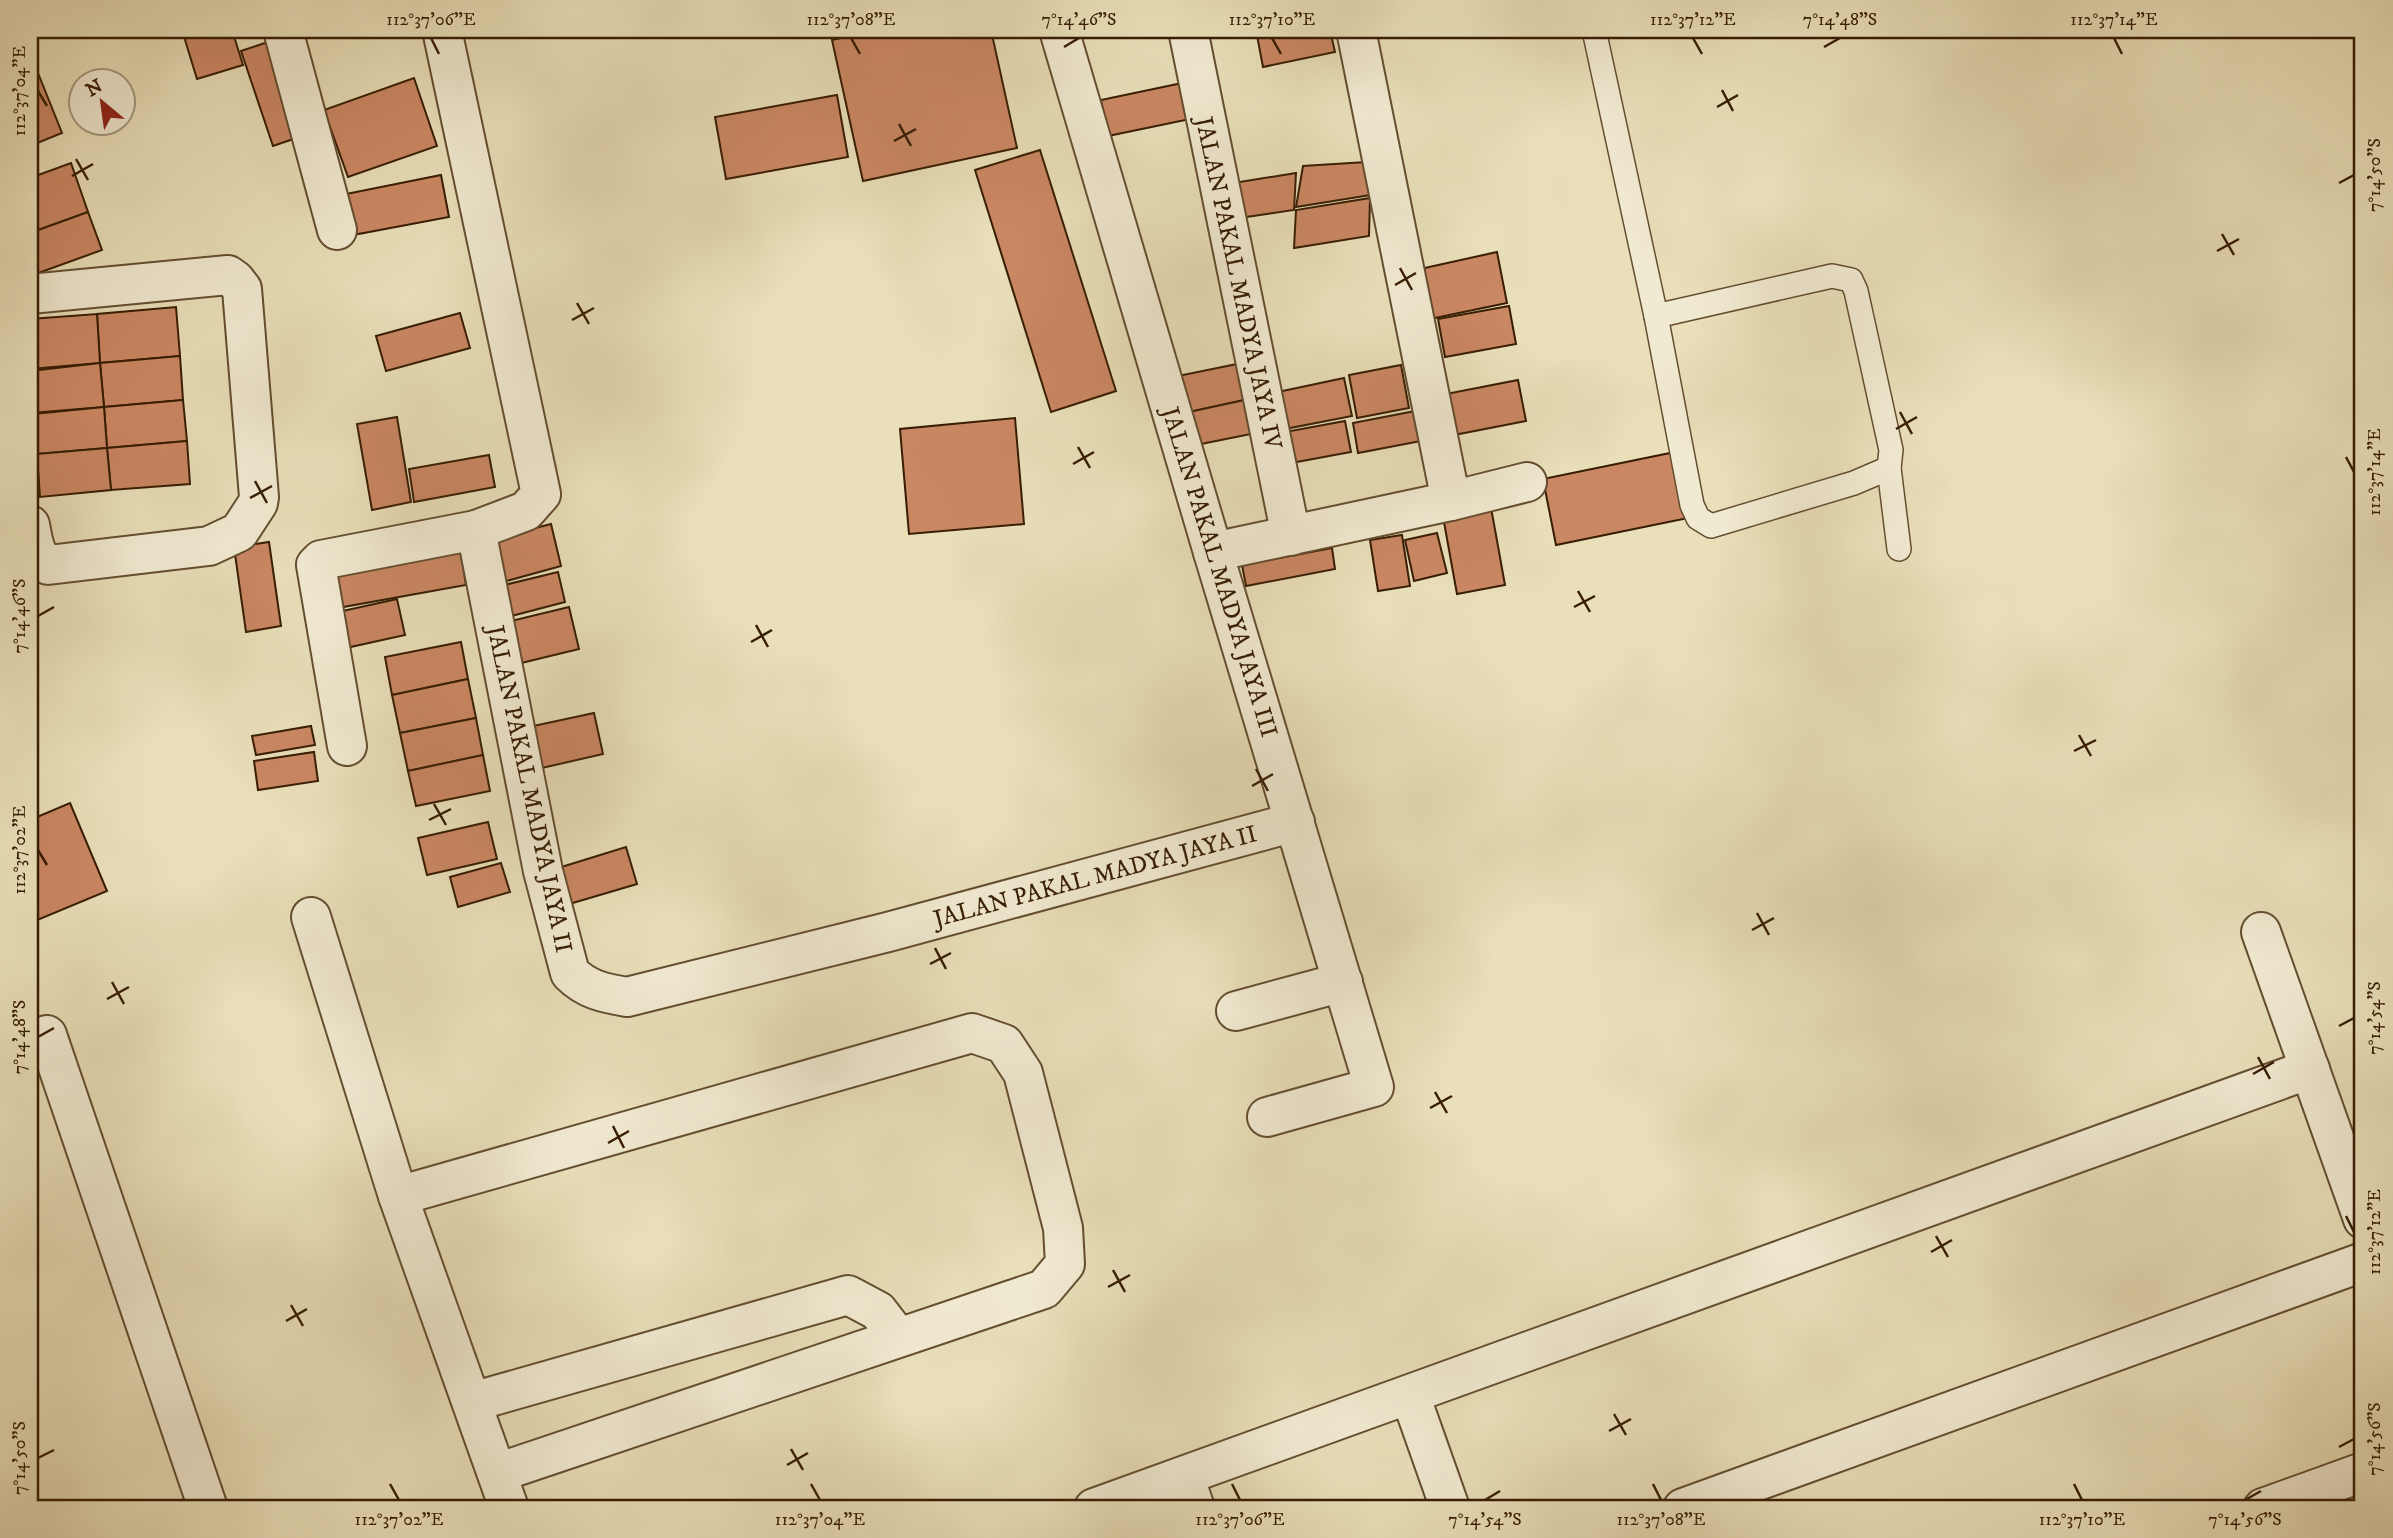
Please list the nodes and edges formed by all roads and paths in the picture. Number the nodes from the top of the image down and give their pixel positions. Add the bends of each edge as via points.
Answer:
1 (283, 30) edge
2 (442, 30) edge
3 (1059, 30) edge
4 (1188, 30) edge
5 (1356, 30) edge
6 (1594, 30) edge
7 (337, 230) dead end
8 (30, 294) edge
9 (1656, 316) junction
10 (1889, 468) junction
11 (1527, 482) dead end
12 (1451, 501) junction
13 (30, 525) edge
14 (476, 530) junction
15 (1291, 536) junction
16 (1899, 549) dead end
17 (1213, 552) junction
18 (347, 746) dead end
19 (1295, 822) junction
20 (311, 917) dead end
21 (2261, 932) dead end
22 (1343, 982) junction
23 (1236, 1011) dead end
24 (47, 1035) dead end
25 (2310, 1069) junction
26 (1266, 1117) dead end
27 (398, 1196) junction
28 (2363, 1219) edge
29 (2363, 1262) edge
30 (898, 1337) junction
31 (1410, 1395) junction
32 (472, 1402) junction
33 (2363, 1472) edge
34 (497, 1473) junction
35 (1190, 1492) edge
36 (208, 1508) edge
37 (509, 1508) edge
38 (1094, 1508) edge
39 (1450, 1508) edge
40 (1683, 1508) edge
41 (2263, 1508) edge

1 - 7 street
2 - 14 street via 541,495 526,511
3 - 17 street, JALAN PAKAL MADYA JAYA III
4 - 15 street, JALAN PAKAL MADYA JAYA IV
5 - 12 street
6 - 9 lane
8 - 13 street via 228,275 236,280 242,289 259,497 240,532 209,546 48,565 36,552
9 - 10 lane via 1832,276 1851,280 1891,450
9 - 10 lane via 1698,518 1711,526
10 - 16 lane
11 - 12 street
12 - 15 street
14 - 18 street via 321,560 316,565
14 - 19 street, JALAN PAKAL MADYA JAYA II via 543,871 570,973 597,992 627,997
15 - 17 street
17 - 19 street, JALAN PAKAL MADYA JAYA III
19 - 22 street, JALAN PAKAL MADYA JAYA III
20 - 27 street
21 - 25 street
22 - 23 street
22 - 26 street, JALAN PAKAL MADYA JAYA III via 1374,1087
24 - 36 street
25 - 28 street
25 - 31 street
27 - 30 street via 972,1033 1003,1044 1023,1073 1063,1228 1065,1264 1044,1289
27 - 32 street
29 - 40 street
30 - 32 street via 878,1311 848,1295
30 - 34 street
31 - 35 street
31 - 39 street
32 - 34 street
33 - 41 street
34 - 37 street
35 - 38 street

